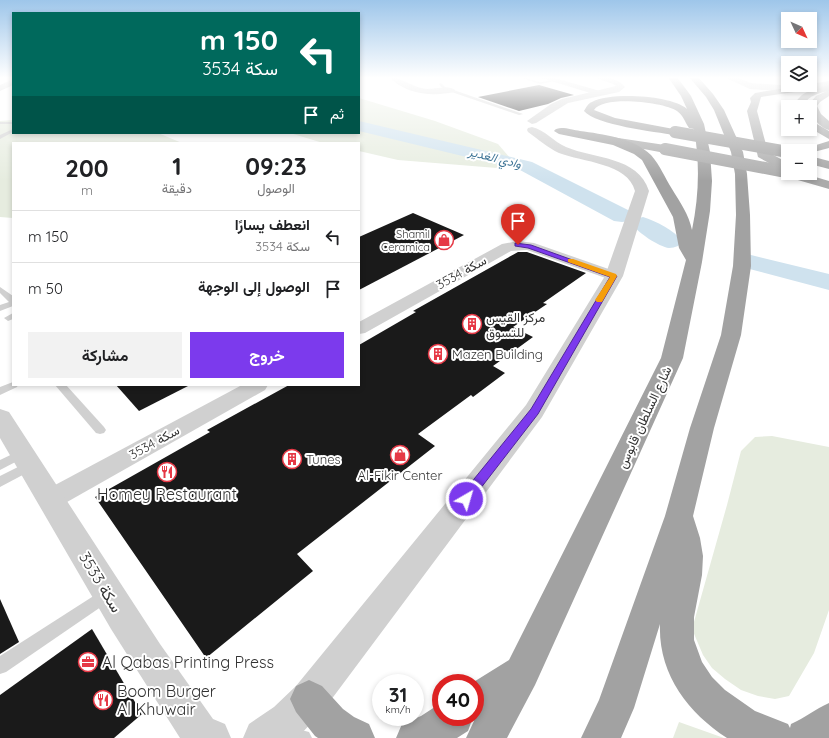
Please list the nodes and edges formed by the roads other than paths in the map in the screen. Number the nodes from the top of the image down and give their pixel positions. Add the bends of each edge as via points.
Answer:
1 (514, 111) edge
2 (548, 111) edge
3 (557, 111) edge
4 (582, 111) edge
5 (591, 111) edge
6 (683, 111) edge
7 (694, 111) edge
8 (720, 111) edge
9 (752, 111) edge
10 (815, 111) edge
11 (521, 114) dead end
12 (0, 123) edge
13 (12, 123) edge
14 (555, 124) junction
15 (532, 126) junction
16 (829, 127) edge
17 (817, 128) edge
18 (12, 131) edge
19 (676, 134) junction
20 (829, 136) edge
21 (0, 138) edge
22 (829, 144) edge
23 (817, 148) edge
24 (597, 149) junction
25 (781, 151) edge
26 (781, 151) edge
27 (704, 152) junction
28 (817, 158) edge
29 (829, 161) edge
30 (817, 162) edge
31 (829, 165) edge
32 (781, 168) edge
33 (781, 169) edge
34 (817, 177) edge
35 (814, 180) edge
36 (829, 181) edge
37 (829, 185) edge
38 (694, 262) junction
39 (614, 276) junction
40 (0, 288) edge
41 (12, 301) edge
42 (12, 302) edge
43 (0, 308) edge
44 (360, 328) edge
45 (12, 385) edge
46 (61, 386) edge
47 (256, 386) edge
48 (0, 390) edge
49 (0, 418) edge
50 (100, 430) dead end
51 (18, 462) edge
52 (0, 482) edge
53 (51, 499) junction
54 (679, 516) junction
55 (107, 594) junction
56 (0, 666) edge
57 (522, 672) junction
58 (484, 697) edge
59 (309, 699) junction
60 (829, 722) edge
61 (440, 726) edge
62 (268, 736) edge
63 (211, 738) edge
64 (303, 738) edge
65 (355, 738) edge
66 (416, 738) edge
67 (486, 738) edge
68 (602, 738) edge
69 (774, 738) edge
70 (805, 738) edge

1 - 11 lane
2 - 15 street
3 - 14 street via 554,114
4 - 19 highway via 599,121
5 - 19 highway via 608,120
6 - 27 highway via 688,116
7 - 27 highway, شارع السلطان قابوس
8 - 54 highway via 737,152 741,180 742,266 731,335 702,428
9 - 32 main road via 762,154
10 - 16 main road
12 - 13 lane
14 - 15 street
14 - 24 highway
14 - 24 street via 552,138 559,144
15 - 24 street via 562,150
17 - 20 highway
18 - 21 lane
19 - 25 highway, bridge
19 - 26 highway
22 - 23 highway
24 - 33 main road, bridge via 665,149
24 - 38 highway via 633,149 648,159 676,208 684,229 687,248
24 - 39 street via 638,179 642,187
27 - 38 highway, شارع السلطان قابوس via 703,211
28 - 29 highway
30 - 31 highway
34 - 36 main road
35 - 37 main road
38 - 57 highway, شارع السلطان قابوس via 672,358
39 - 44 street, سكة 3534 via 529,246 507,247
39 - 59 street via 534,411
40 - 41 lane
42 - 43 lane
45 - 48 lane
46 - 50 lane
47 - 53 street, سكة 3534
49 - 51 street, سكة 3533
51 - 52 lane
51 - 53 street, سكة 3533
53 - 55 street, سكة 3533
54 - 68 highway via 615,708
54 - 69 highway via 688,550 677,622 676,642 682,660 700,691 722,713 741,726
55 - 56 lane
55 - 63 street, سكة 3533 via 187,716 200,734
57 - 58 highway
57 - 67 highway, شارع السلطان قابوس
59 - 62 street via 291,719
59 - 65 highway via 323,718 341,732
60 - 70 highway via 826,727
61 - 66 highway
62 - 64 lane

